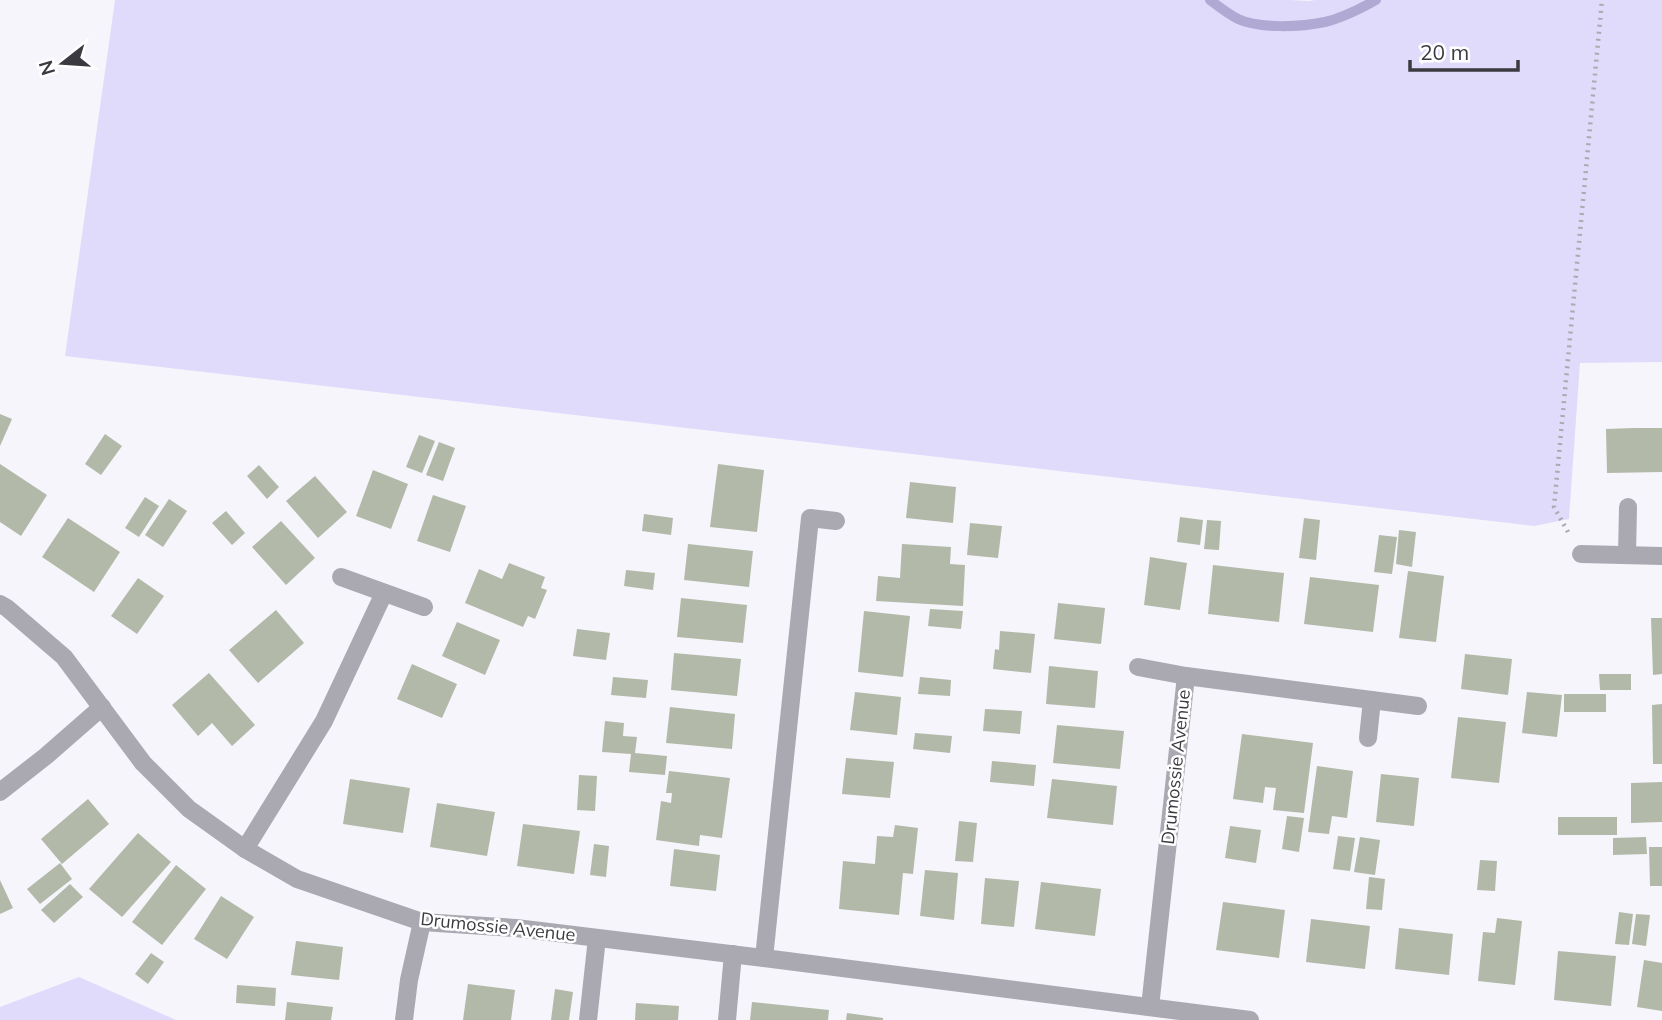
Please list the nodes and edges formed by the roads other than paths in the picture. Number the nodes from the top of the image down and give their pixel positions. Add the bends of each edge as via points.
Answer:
1 (1628, 507) dead end
2 (836, 521) dead end
3 (1581, 554) road end
4 (1627, 555) junction
5 (1662, 556) edge
6 (341, 577) dead end
7 (384, 593) junction
8 (0, 604) edge
9 (424, 607) dead end
10 (1138, 667) dead end
11 (1186, 676) junction
12 (1371, 700) junction
13 (1418, 706) dead end
14 (102, 707) junction
15 (1368, 738) dead end
16 (0, 792) edge
17 (245, 849) junction
18 (422, 922) junction
19 (597, 937) junction
20 (733, 954) junction
21 (765, 958) junction
22 (1150, 1007) junction
23 (404, 1020) edge
24 (588, 1020) edge
25 (727, 1020) edge
26 (1250, 1020) edge

1 - 4 street
2 - 21 street via 810,518
3 - 4 street
4 - 5 street
6 - 7 street
7 - 9 street
7 - 17 street via 324,721
8 - 14 street, Drumossie Avenue via 64,657
10 - 11 street
11 - 12 street, Drumossie Avenue
11 - 22 street, Drumossie Avenue
12 - 13 street, Drumossie Avenue
12 - 15 street
14 - 16 street
14 - 17 street, Drumossie Avenue via 143,763 190,809
17 - 18 street, Drumossie Avenue via 297,879
18 - 19 street, Drumossie Avenue
18 - 23 street
19 - 20 street, Drumossie Avenue
19 - 24 street
20 - 21 street, Drumossie Avenue
20 - 25 street
21 - 22 street, Drumossie Avenue
22 - 26 street, Drumossie Avenue

